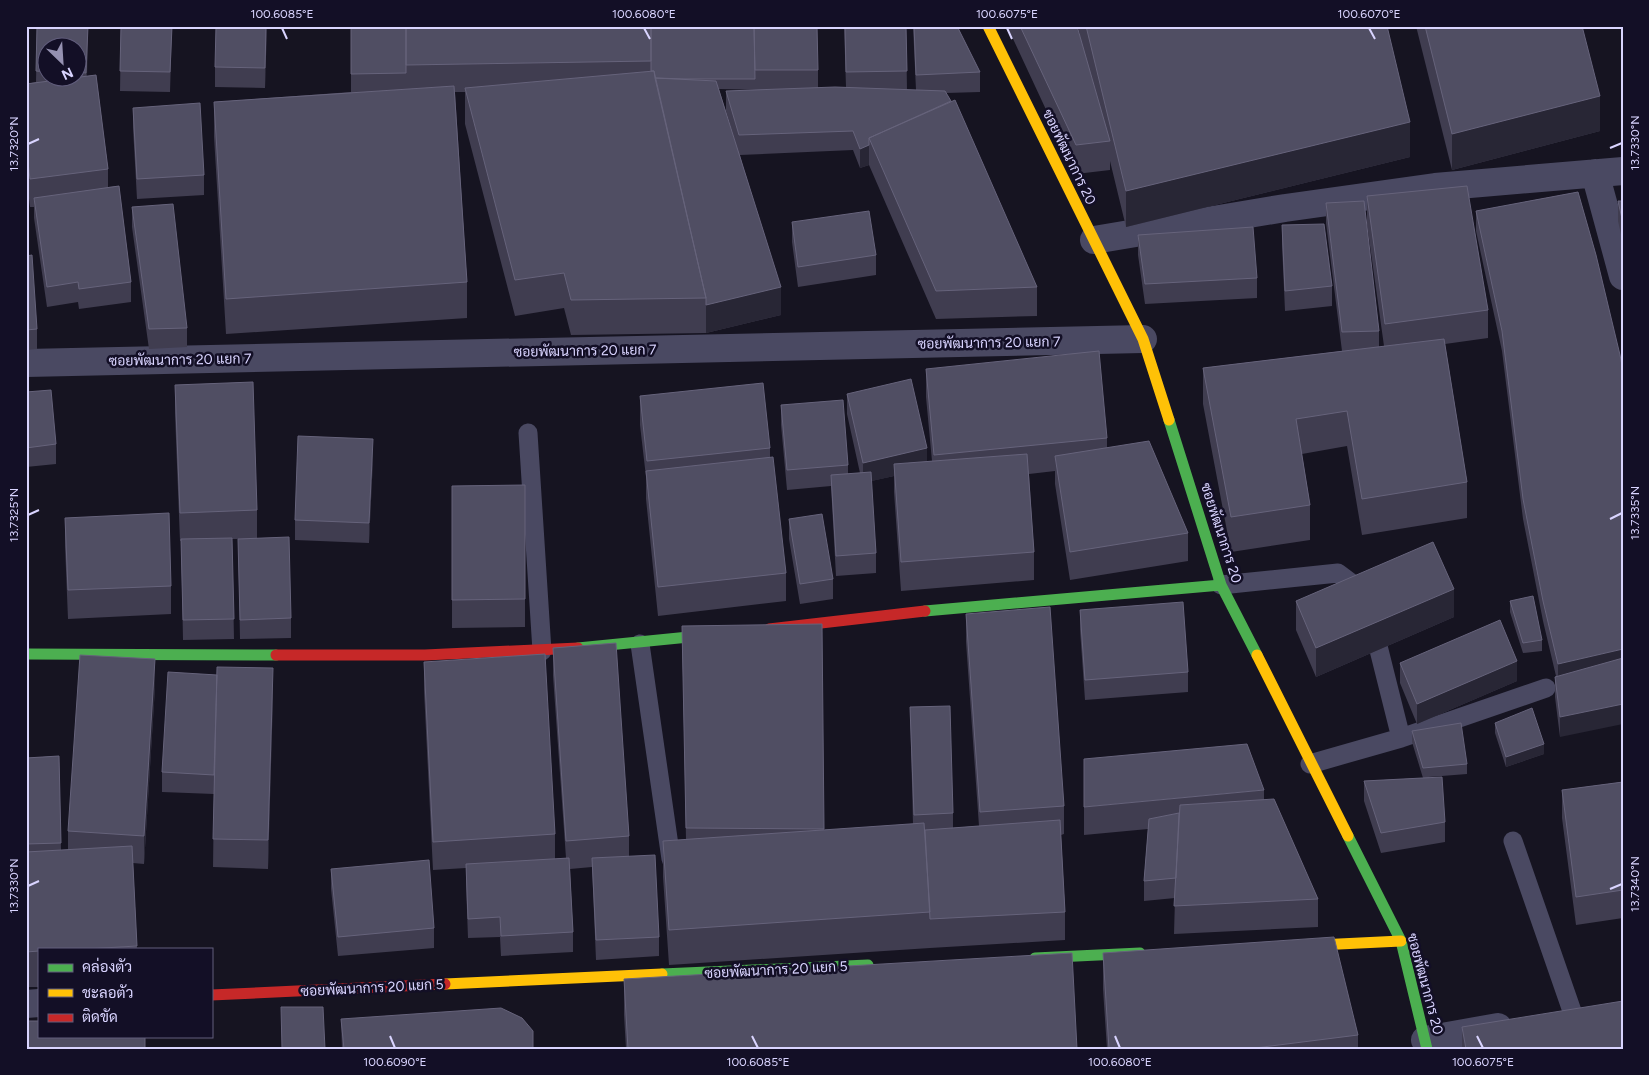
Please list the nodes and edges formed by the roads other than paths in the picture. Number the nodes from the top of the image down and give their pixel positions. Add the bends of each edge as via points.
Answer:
1 (988, 26) edge
2 (1623, 171) edge
3 (1595, 173) junction
4 (1094, 240) junction
5 (1623, 276) edge
6 (1143, 339) junction
7 (26, 363) edge
8 (528, 433) dead end
9 (1221, 585) junction
10 (758, 630) edge
11 (728, 633) edge
12 (640, 644) junction
13 (542, 651) junction
14 (26, 654) edge
15 (1546, 688) dead end
16 (1401, 738) junction
17 (1310, 764) junction
18 (1513, 841) dead end
19 (670, 859) edge
20 (1401, 941) junction
21 (1282, 946) edge
22 (1153, 952) edge
23 (1024, 958) edge
24 (876, 965) edge
25 (212, 995) edge
26 (1585, 1012) joint
27 (1426, 1044) edge

1 - 4 street, ซอยพัฒนาการ 20
2 - 3 street
3 - 4 street via 1426,189 1285,208
3 - 5 street
4 - 6 street, ซอยพัฒนาการ 20
6 - 7 street, ซอยพัฒนาการ 20 แยก 7
6 - 9 street, ซอยพัฒนาการ 20
8 - 13 lane
9 - 10 street via 885,615
9 - 16 lane via 1338,573 1358,588 1370,617
9 - 17 street, ซอยพัฒนาการ 20
11 - 12 street
12 - 13 street
12 - 19 lane
13 - 14 street via 424,655
15 - 16 lane
16 - 17 lane
17 - 20 street, ซอยพัฒนาการ 20
18 - 26 lane
20 - 21 street
20 - 27 street, ซอยพัฒนาการ 20
22 - 23 street
24 - 25 street, ซอยพัฒนาการ 20 แยก 5
26 - 27 street

